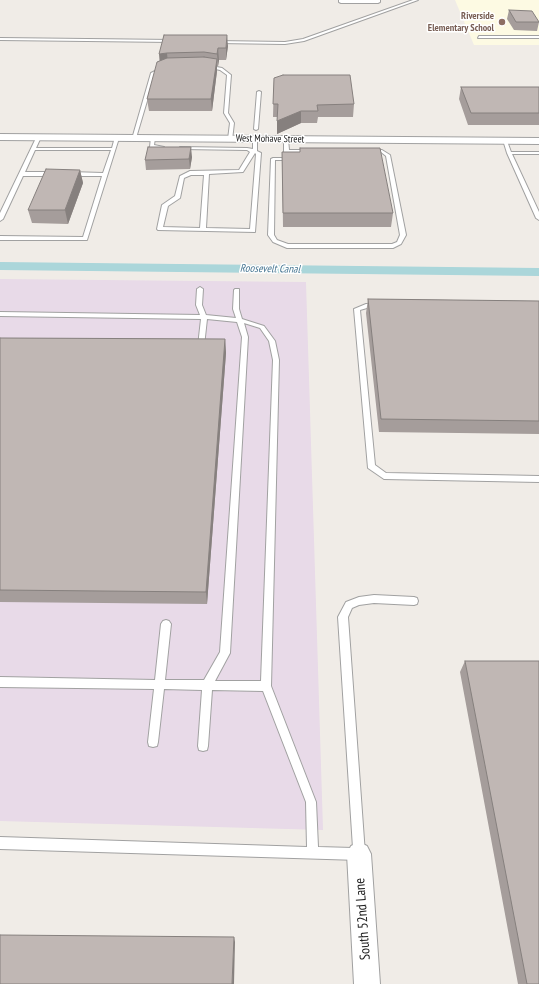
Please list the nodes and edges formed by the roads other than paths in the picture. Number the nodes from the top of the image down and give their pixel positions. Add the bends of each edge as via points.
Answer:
1 (340, 0) edge
2 (378, 0) edge
3 (416, 0) edge
4 (480, 37) dead end
5 (539, 37) edge
6 (0, 39) edge
7 (176, 42) edge
8 (215, 42) edge
9 (198, 66) edge
10 (168, 67) edge
11 (259, 92) dead end
12 (256, 134) junction
13 (0, 137) edge
14 (39, 137) junction
15 (117, 138) junction
16 (134, 138) junction
17 (153, 138) junction
18 (230, 139) junction
19 (286, 139) junction
20 (539, 141) edge
21 (165, 148) edge
22 (173, 148) edge
23 (507, 148) junction
24 (34, 149) junction
25 (114, 149) junction
26 (256, 151) junction
27 (287, 151) junction
28 (318, 151) edge
29 (366, 151) edge
30 (539, 153) edge
31 (206, 173) junction
32 (22, 174) junction
33 (106, 174) junction
34 (539, 218) edge
35 (0, 219) edge
36 (203, 230) junction
37 (0, 238) edge
38 (200, 289) dead end
39 (237, 290) dead end
40 (381, 306) edge
41 (0, 314) edge
42 (204, 317) junction
43 (240, 320) junction
44 (201, 346) edge
45 (539, 479) edge
46 (414, 601) dead end
47 (166, 624) dead end
48 (0, 682) edge
49 (159, 684) junction
50 (207, 685) junction
51 (266, 686) junction
52 (153, 742) dead end
53 (203, 746) dead end
54 (0, 843) edge
55 (313, 852) junction
56 (359, 854) junction
57 (367, 984) edge

1 - 2 lane
3 - 8 lane via 304,40 285,43
4 - 5 lane
6 - 7 lane
9 - 18 lane via 214,66 229,75 226,113 232,123
10 - 16 lane via 153,73
11 - 12 lane
12 - 18 street, West Mohave Street
12 - 19 street, West Mohave Street
12 - 26 lane
13 - 14 street, West Mohave Street
14 - 15 street, West Mohave Street
14 - 24 lane
15 - 16 street, West Mohave Street
15 - 25 lane
16 - 17 street, West Mohave Street
17 - 18 street, West Mohave Street
17 - 21 lane via 152,146
19 - 23 street, West Mohave Street
19 - 27 lane
20 - 23 street, West Mohave Street
22 - 26 lane
23 - 30 lane
23 - 34 lane
24 - 25 lane
24 - 32 lane
25 - 33 lane
26 - 31 lane via 251,153 242,172
26 - 36 lane via 259,153 253,231
27 - 28 lane
27 - 29 lane via 287,159 274,159 271,235 275,242 287,246 393,246 399,244 403,235 388,155
31 - 36 lane
31 - 36 lane via 190,173 182,177 178,197 164,205 160,229
32 - 33 lane
32 - 35 lane
33 - 37 lane via 85,239
38 - 42 lane via 199,305
39 - 43 lane via 236,309
40 - 45 lane via 357,309 371,466 384,476
41 - 42 lane
42 - 43 lane
42 - 44 lane
43 - 50 lane via 245,337 225,653
43 - 51 lane via 262,327 272,341 276,360
46 - 56 lane via 359,601 349,605 343,617
47 - 49 lane
48 - 49 lane
49 - 50 lane
49 - 52 lane
50 - 51 lane
50 - 53 lane
51 - 55 lane via 311,802
54 - 55 lane
55 - 56 lane
56 - 57 street, South 52nd Lane

